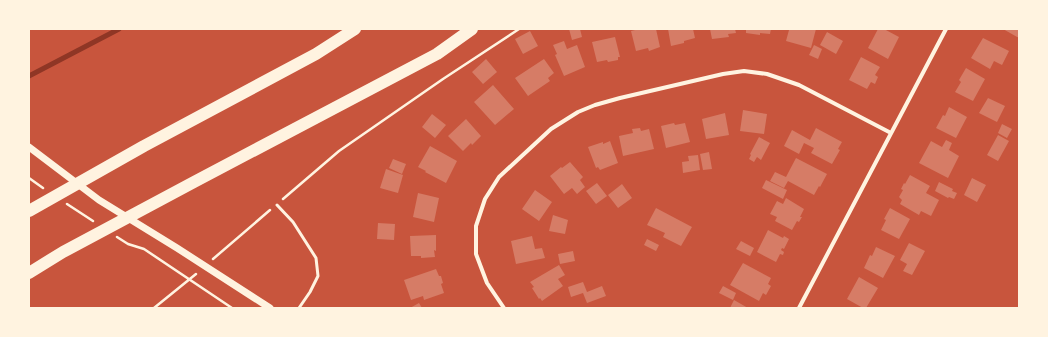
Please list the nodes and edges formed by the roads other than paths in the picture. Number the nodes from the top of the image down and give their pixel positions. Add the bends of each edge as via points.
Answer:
1 (355, 29) edge
2 (472, 29) edge
3 (946, 29) edge
4 (891, 133) junction
5 (29, 147) edge
6 (276, 205) road end
7 (29, 212) edge
8 (29, 273) edge
9 (270, 308) edge
10 (299, 308) edge
11 (504, 308) edge
12 (799, 308) edge

1 - 7 highway via 316,54 144,146
2 - 8 highway via 438,54 63,252
3 - 4 street
4 - 11 street via 799,85 768,74 744,71 620,98 578,112 551,129 499,177 486,199 476,226 476,254 487,283
4 - 12 street
5 - 9 street via 100,200
6 - 10 lane via 293,222 316,258 318,276

